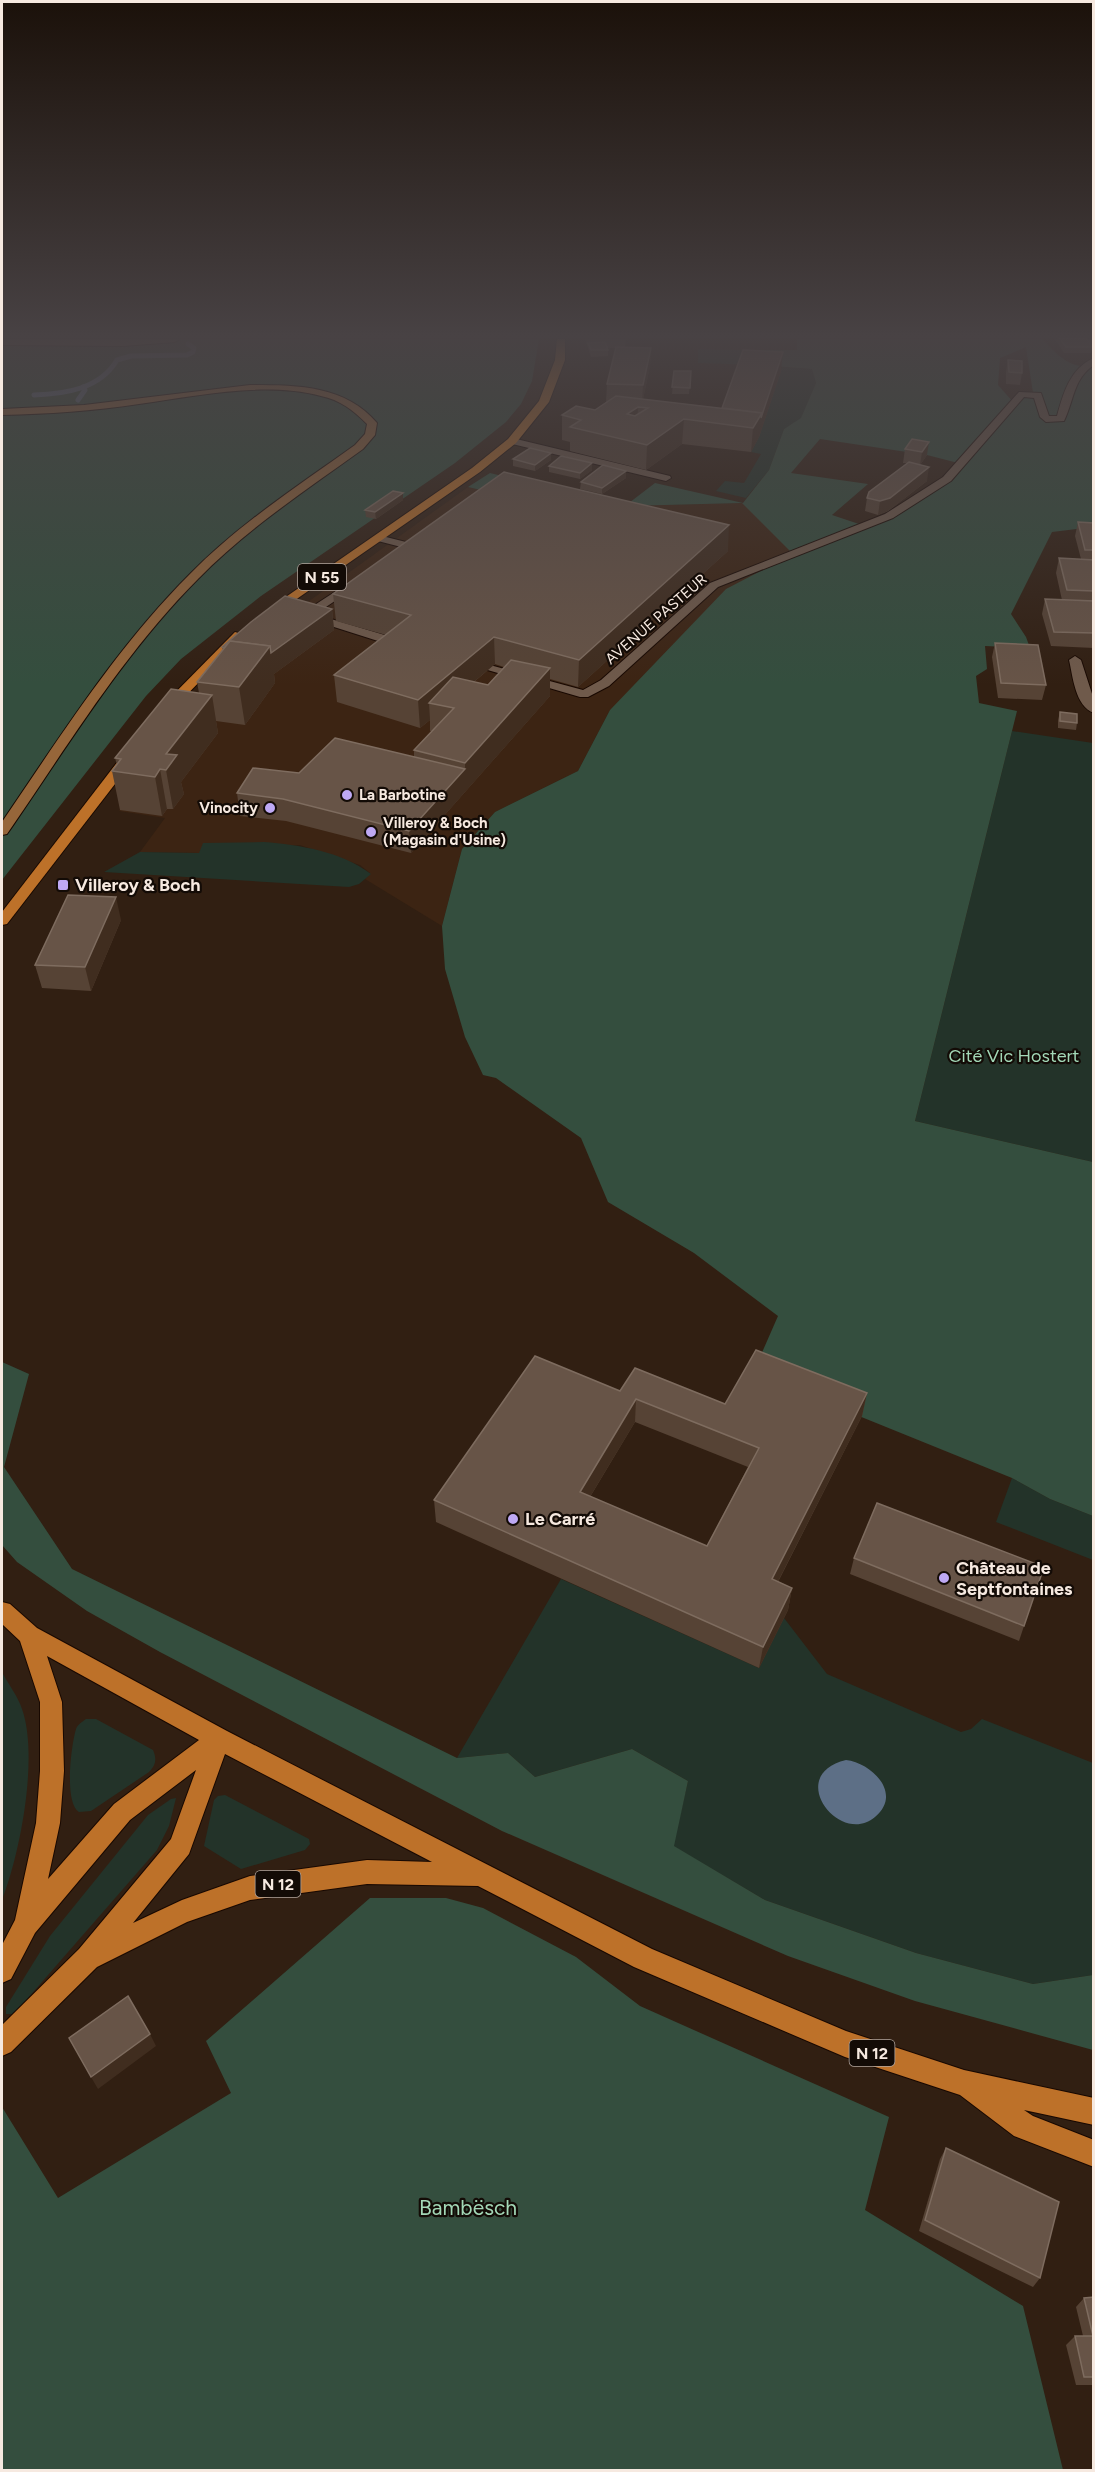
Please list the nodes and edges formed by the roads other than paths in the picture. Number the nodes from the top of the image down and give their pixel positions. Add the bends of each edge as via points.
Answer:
1 (349, 454) edge
2 (494, 454) edge
3 (568, 454) edge
4 (969, 454) edge
5 (666, 478) dead end
6 (378, 538) junction
7 (394, 559) edge
8 (364, 578) edge
9 (408, 646) edge
10 (1075, 660) dead end
11 (490, 669) edge
12 (1094, 709) edge
13 (161, 715) edge
14 (132, 753) edge
15 (2, 831) edge
16 (2, 921) edge
17 (2, 1611) edge
18 (29, 1635) junction
19 (219, 1739) junction
20 (482, 1875) junction
21 (26, 1924) junction
22 (88, 1958) junction
23 (2, 1970) edge
24 (2, 2043) edge
25 (964, 2084) junction
26 (1094, 2112) edge
27 (1094, 2154) edge

1 - 15 main road via 227,545 173,599 125,654
2 - 6 main road, N 55
3 - 5 street
4 - 11 street, AVENUE PASTEUR via 947,479 889,516 714,585 605,683 584,694
6 - 7 street via 414,547
6 - 13 main road, N 55 via 256,622 214,657
8 - 9 street via 314,610 316,618
10 - 12 street via 1084,697
14 - 16 main road
17 - 18 main road
18 - 19 main road, N 12
18 - 21 main road via 51,1702 52,1771 48,1822
19 - 20 main road, N 12
19 - 21 main road via 122,1812
19 - 22 main road, N 12 via 180,1846
20 - 22 main road, N 12 via 367,1872 250,1888 182,1912
20 - 25 main road, N 12 via 643,1958 845,2044
21 - 23 main road
22 - 24 main road, N 12
25 - 26 main road, N 12
25 - 27 main road, N 12 via 1024,2127

